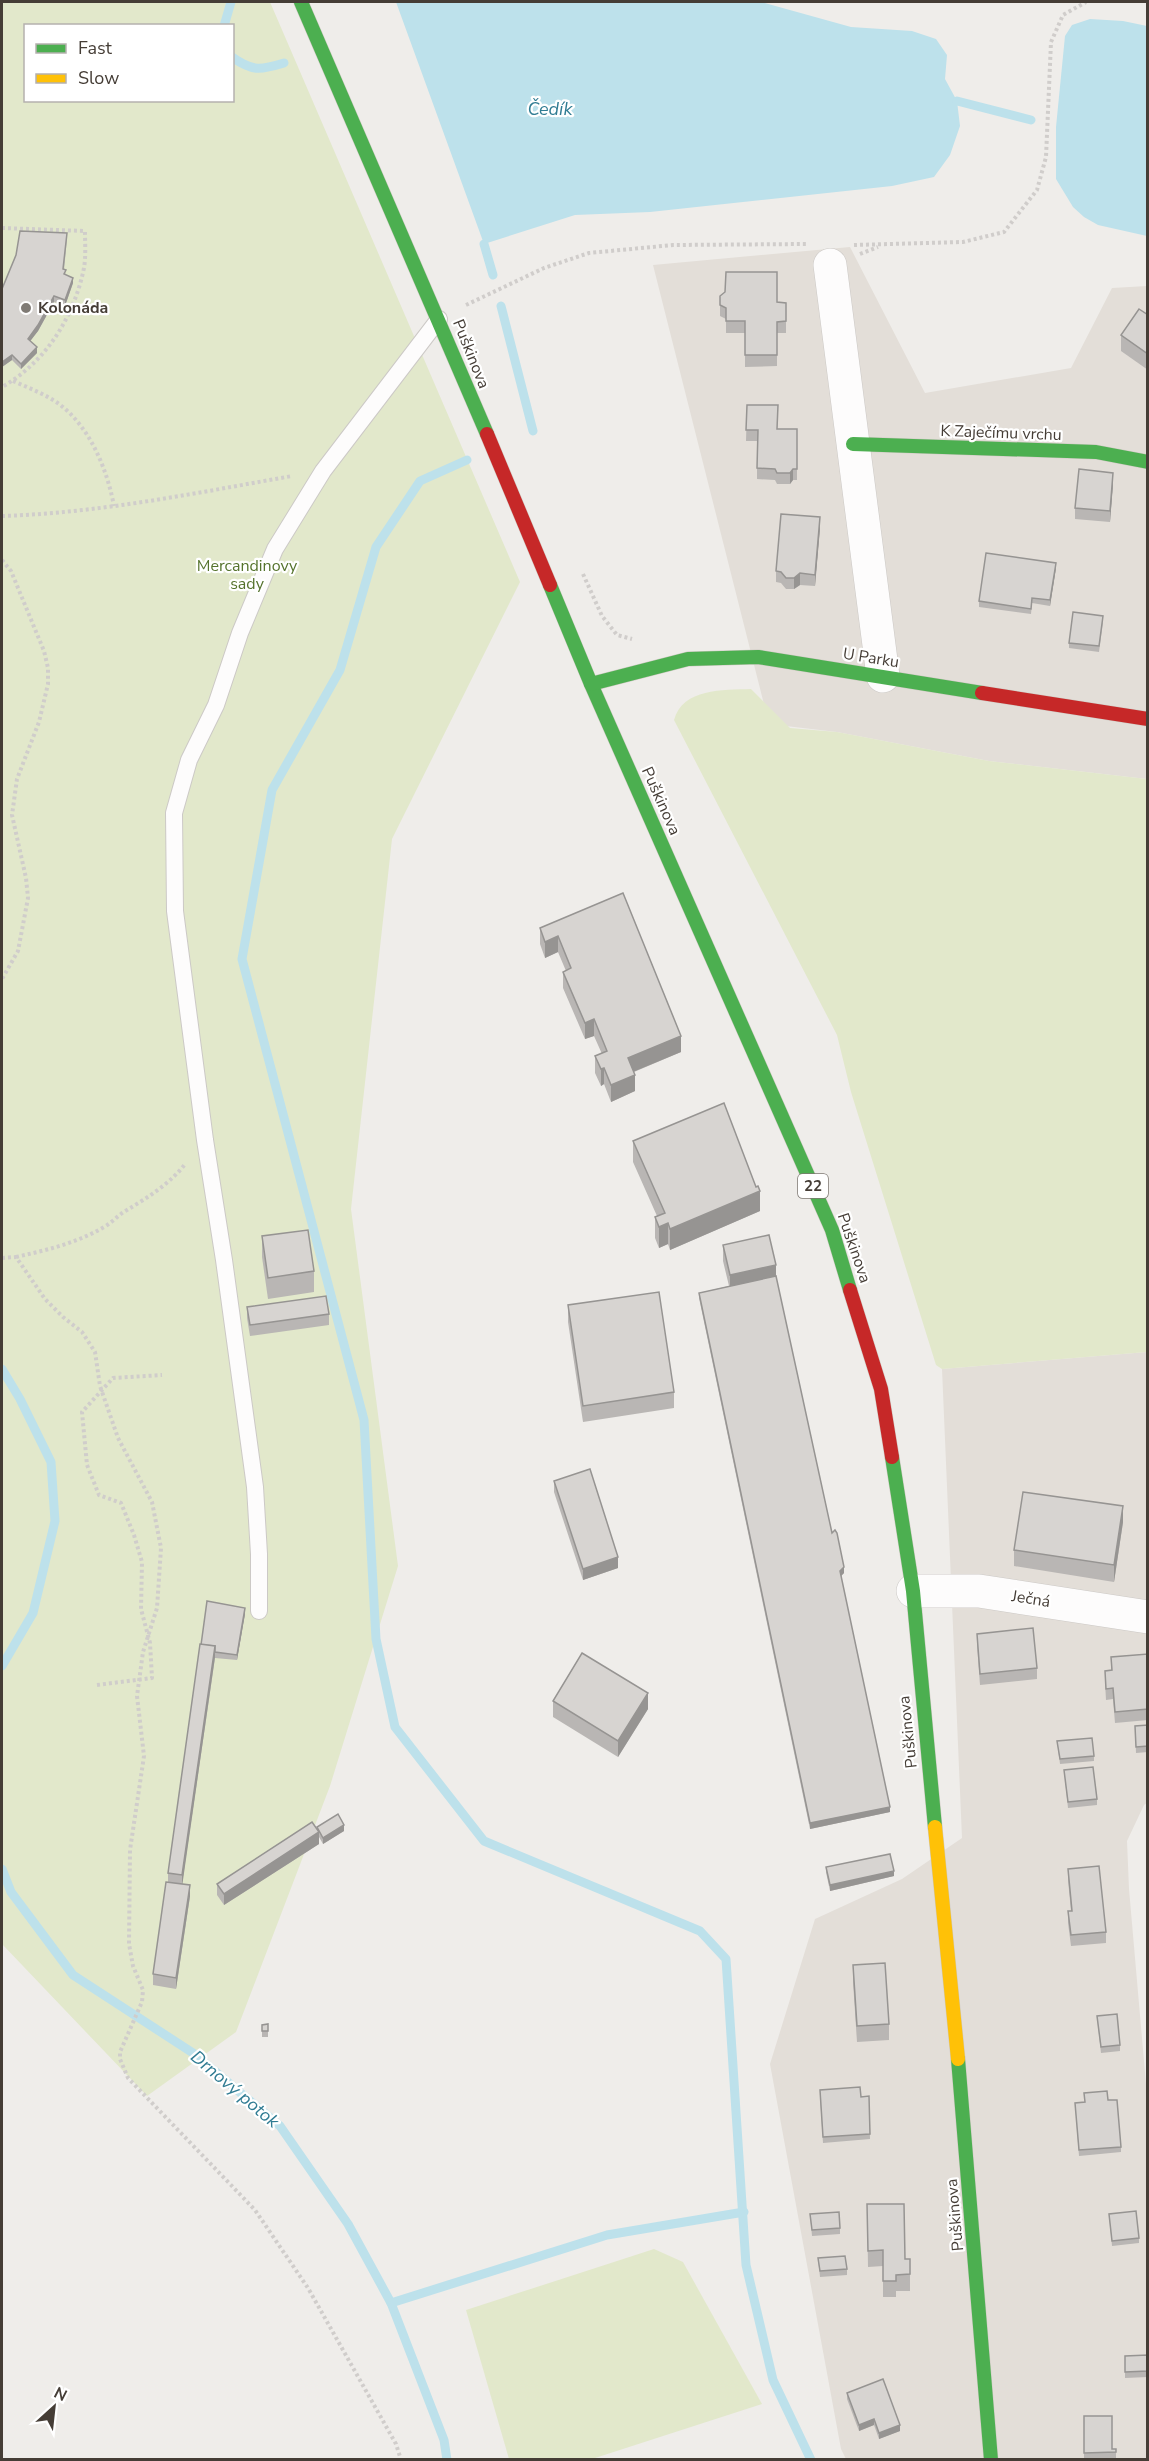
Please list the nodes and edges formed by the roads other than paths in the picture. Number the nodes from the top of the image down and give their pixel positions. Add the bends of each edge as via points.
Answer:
1 (301, 2) edge
2 (830, 251) road end
3 (439, 319) junction
4 (853, 444) junction
5 (1148, 462) edge
6 (883, 676) junction
7 (591, 684) junction
8 (1148, 719) edge
9 (913, 1591) junction
10 (260, 1611) dead end
11 (1148, 1617) edge
12 (991, 2460) edge

1 - 3 main road, Puškinova / 22
2 - 4 street
3 - 7 main road, Puškinova / 22
3 - 10 lane via 323,471 275,549 240,633 216,705 189,760 174,813 175,911 255,1487
4 - 5 main road, K Zaječímu vrchu via 1096,453
4 - 6 street
6 - 7 main road, U Parku via 758,657 688,659
6 - 8 main road, U Parku
7 - 9 main road, Puškinova / 22 via 832,1230 881,1389
9 - 11 street, Ječná via 979,1591
9 - 12 main road, Puškinova / 22 via 957,2043

